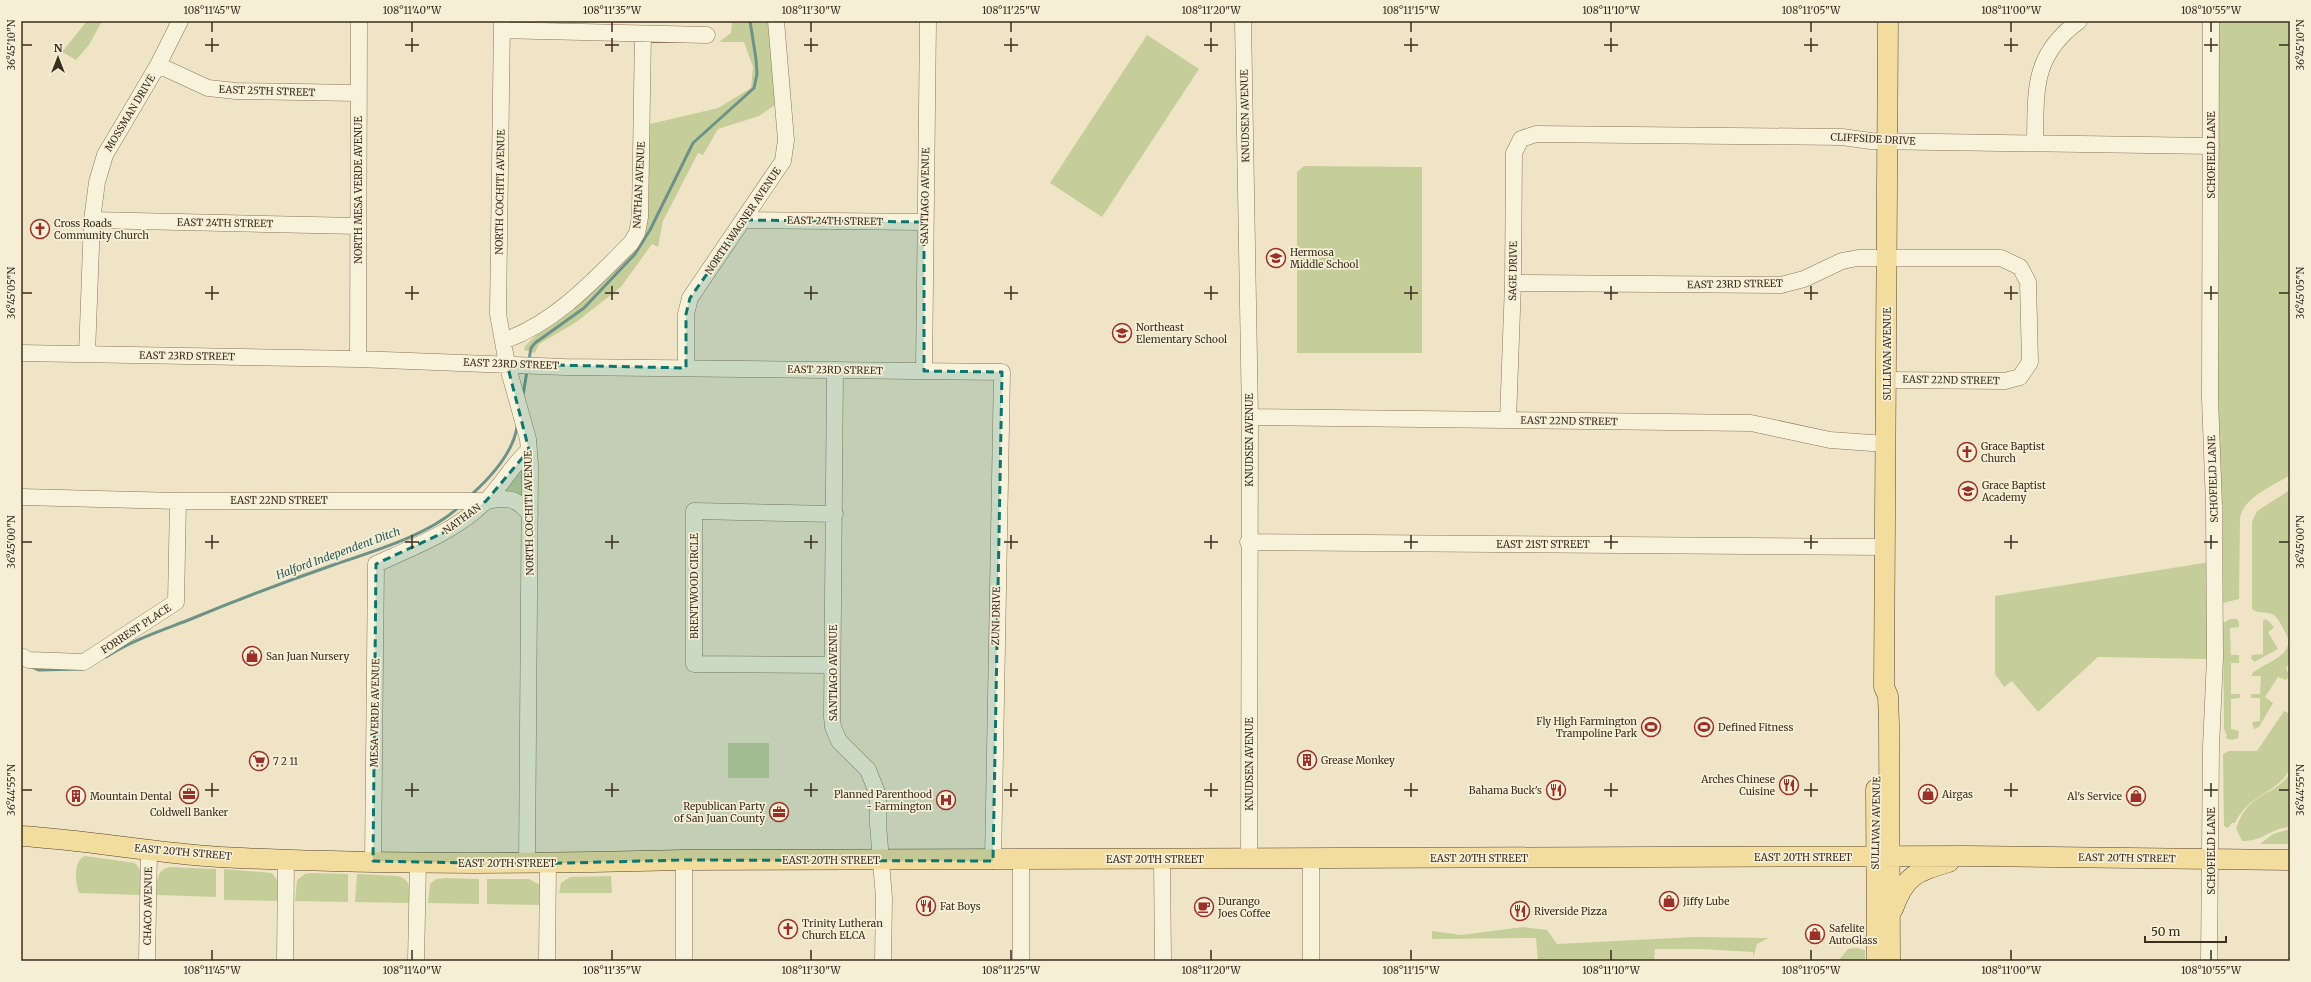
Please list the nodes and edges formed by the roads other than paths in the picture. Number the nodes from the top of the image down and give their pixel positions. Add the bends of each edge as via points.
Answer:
1 (180, 21) edge
2 (359, 21) edge
3 (776, 21) edge
4 (928, 21) edge
5 (1243, 21) edge
6 (1888, 21) edge
7 (2080, 21) edge
8 (2211, 21) edge
9 (502, 25) edge
10 (643, 34) junction
11 (707, 35) dead end
12 (158, 66) junction
13 (358, 93) junction
14 (1536, 134) joint
15 (1888, 141) junction
16 (2034, 143) junction
17 (2210, 146) junction
18 (92, 220) junction
19 (745, 220) junction
20 (924, 222) junction
21 (358, 226) junction
22 (1887, 257) junction
23 (1513, 284) junction
24 (503, 341) junction
25 (21, 353) edge
26 (86, 354) junction
27 (358, 359) junction
28 (2030, 362) joint
29 (508, 364) junction
30 (686, 368) junction
31 (835, 370) junction
32 (924, 371) junction
33 (1002, 372) joint
34 (1887, 380) junction
35 (1250, 417) junction
36 (1508, 420) junction
37 (1886, 444) junction
38 (529, 450) junction
39 (21, 497) edge
40 (178, 501) junction
41 (486, 501) junction
42 (530, 514) junction
43 (835, 514) junction
44 (1248, 542) junction
45 (1886, 547) junction
46 (376, 564) joint
47 (21, 656) edge
48 (832, 665) junction
49 (21, 836) edge
50 (149, 850) junction
51 (1883, 856) junction
52 (1967, 856) junction
53 (1311, 858) junction
54 (286, 859) junction
55 (1162, 859) junction
56 (1249, 859) junction
57 (2212, 859) junction
58 (684, 860) junction
59 (1021, 860) junction
60 (2290, 860) edge
61 (373, 861) junction
62 (881, 861) junction
63 (993, 861) junction
64 (418, 863) junction
65 (528, 864) junction
66 (548, 864) junction
67 (1890, 916) junction
68 (147, 961) edge
69 (285, 961) edge
70 (416, 961) edge
71 (547, 961) edge
72 (684, 961) edge
73 (883, 961) edge
74 (1021, 961) edge
75 (1163, 961) edge
76 (1311, 961) edge
77 (1877, 961) edge
78 (1890, 961) edge
79 (2209, 961) edge

1 - 12 street, MOSSMAN DRIVE
2 - 13 street, NORTH MESA VERDE AVENUE
3 - 19 street, NORTH WAGNER AVENUE via 786,149 784,161
4 - 20 street, SANTIAGO AVENUE
5 - 35 street, KNUDSEN AVENUE
6 - 15 main road, SULLIVAN AVENUE
7 - 16 street via 2057,39 2039,71
8 - 17 street, SCHOFIELD LANE
9 - 10 street
9 - 24 street, NORTH COCHITI AVENUE via 498,314
10 - 11 street
10 - 24 street, NATHAN AVENUE via 640,217 637,233 631,243 574,300 520,335
12 - 13 street, EAST 25TH STREET via 208,88 236,91
12 - 18 street, MOSSMAN DRIVE via 105,154 97,182
13 - 21 street, NORTH MESA VERDE AVENUE
14 - 15 street, CLIFFSIDE DRIVE via 1842,137
14 - 23 street, SAGE DRIVE via 1521,139 1514,153
15 - 16 street, CLIFFSIDE DRIVE
15 - 22 main road, SULLIVAN AVENUE
16 - 17 street, CLIFFSIDE DRIVE
17 - 57 street, SCHOFIELD LANE via 2210,398 2215,556 2214,706 2211,747
18 - 21 street, EAST 24TH STREET
18 - 26 street, MOSSMAN DRIVE
19 - 20 street, EAST 24TH STREET
19 - 30 street, NORTH WAGNER AVENUE via 690,298 686,314
20 - 32 street, SANTIAGO AVENUE
21 - 27 street, NORTH MESA VERDE AVENUE
22 - 23 street, EAST 23RD STREET via 1842,261 1804,279 1781,285
22 - 28 street, EAST 23RD STREET via 2000,258 2020,267 2028,282
22 - 34 main road, SULLIVAN AVENUE
23 - 36 street, SAGE DRIVE
24 - 29 street, NORTH COCHITI AVENUE
25 - 26 street, EAST 23RD STREET
26 - 27 street, EAST 23RD STREET
27 - 29 street, EAST 23RD STREET
28 - 34 street, EAST 22ND STREET via 2020,377 2005,381
29 - 30 street, EAST 23RD STREET
29 - 38 street, NORTH COCHITI AVENUE
30 - 31 street, EAST 23RD STREET
31 - 32 street, EAST 23RD STREET
31 - 43 street, SANTIAGO AVENUE
32 - 33 street, EAST 23RD STREET
33 - 63 street, ZUNI DRIVE
34 - 37 main road, SULLIVAN AVENUE
35 - 36 street, EAST 22ND STREET
35 - 44 street, KNUDSEN AVENUE
36 - 37 street, EAST 22ND STREET via 1751,423 1830,440
37 - 45 main road, SULLIVAN AVENUE
38 - 41 street, NATHAN
38 - 42 street, NORTH COCHITI AVENUE
39 - 40 street, EAST 22ND STREET
40 - 41 street, EAST 22ND STREET
40 - 47 street, FORREST PLACE via 176,602 84,662 29,660
41 - 42 street, EAST 22ND STREET via 503,498 519,502
41 - 46 street, NATHAN via 447,531
42 - 65 street, NORTH COCHITI AVENUE
43 - 48 street, SANTIAGO AVENUE
43 - 48 street, BRENTWOOD CIRCLE via 694,511 694,664
44 - 45 street, EAST 21ST STREET
44 - 56 street, KNUDSEN AVENUE
45 - 51 main road, SULLIVAN AVENUE via 1884,687 1888,696
46 - 61 street, MESA VERDE AVENUE
48 - 62 street, SANTIAGO AVENUE via 833,727 839,741 868,770 876,786
49 - 50 main road, EAST 20TH STREET via 76,839
50 - 54 main road, EAST 20TH STREET
50 - 68 street, CHACO AVENUE
51 - 52 main road, EAST 20TH STREET
51 - 53 main road, EAST 20TH STREET
51 - 67 main road, SULLIVAN AVENUE
51 - 77 main road, SULLIVAN AVENUE
52 - 57 main road, EAST 20TH STREET
52 - 67 main road via 1914,875 1902,887
53 - 56 main road, EAST 20TH STREET
53 - 76 street
54 - 61 main road, EAST 20TH STREET
54 - 69 street
55 - 56 main road, EAST 20TH STREET
55 - 59 main road, EAST 20TH STREET
55 - 75 street
57 - 60 main road, EAST 20TH STREET
57 - 79 street, SCHOFIELD LANE
58 - 62 main road, EAST 20TH STREET
58 - 66 main road, EAST 20TH STREET
58 - 72 street
59 - 63 main road, EAST 20TH STREET
59 - 74 street
61 - 64 main road, EAST 20TH STREET
62 - 63 main road, EAST 20TH STREET
62 - 73 street, SANTIAGO AVENUE via 884,898
64 - 65 main road, EAST 20TH STREET
64 - 70 street
65 - 66 main road, EAST 20TH STREET
66 - 71 street
67 - 78 main road, SULLIVAN AVENUE

